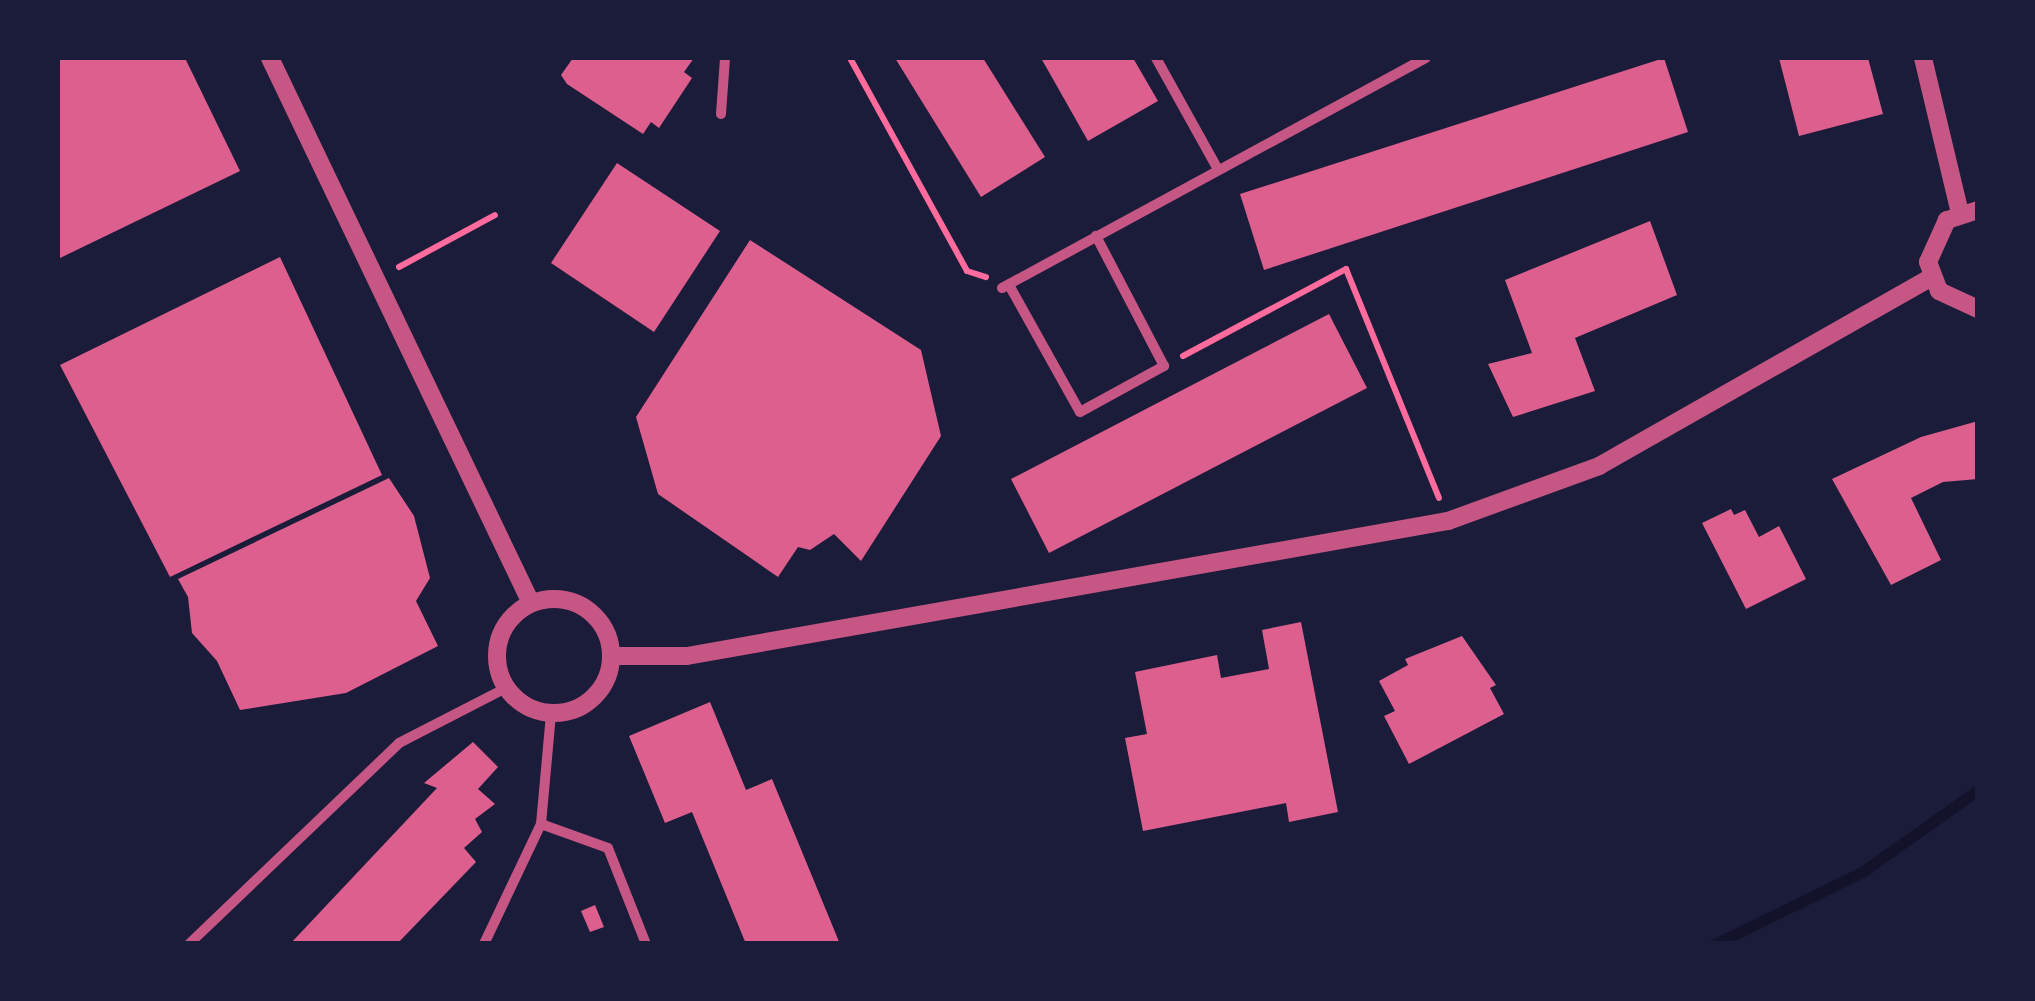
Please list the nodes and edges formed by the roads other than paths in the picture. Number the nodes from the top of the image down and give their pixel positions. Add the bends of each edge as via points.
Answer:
1 (270, 58) edge
2 (726, 58) edge
3 (1156, 58) edge
4 (1426, 58) edge
5 (1923, 58) edge
6 (721, 114) dead end
7 (1216, 166) junction
8 (1969, 211) edge
9 (1096, 236) junction
10 (1932, 277) junction
11 (1978, 308) edge
12 (531, 603) junction
13 (611, 656) junction
14 (506, 688) junction
15 (551, 714) junction
16 (541, 824) junction
17 (188, 944) edge
18 (484, 944) edge
19 (646, 944) edge

1 - 12 street
2 - 6 street
3 - 7 street
4 - 7 street
5 - 8 street
7 - 9 street
8 - 10 street via 1946,220 1930,246
9 - 9 street via 1164,366 1080,412 1006,286
10 - 11 street via 1951,301
10 - 13 street via 1598,466 1448,521 687,656
12 - 13 street via 568,600 586,608 608,638
12 - 14 street via 499,639
13 - 15 street via 600,691 569,712
14 - 15 street via 518,701
14 - 17 street via 399,743
15 - 16 street
16 - 18 street
16 - 19 street via 608,848

